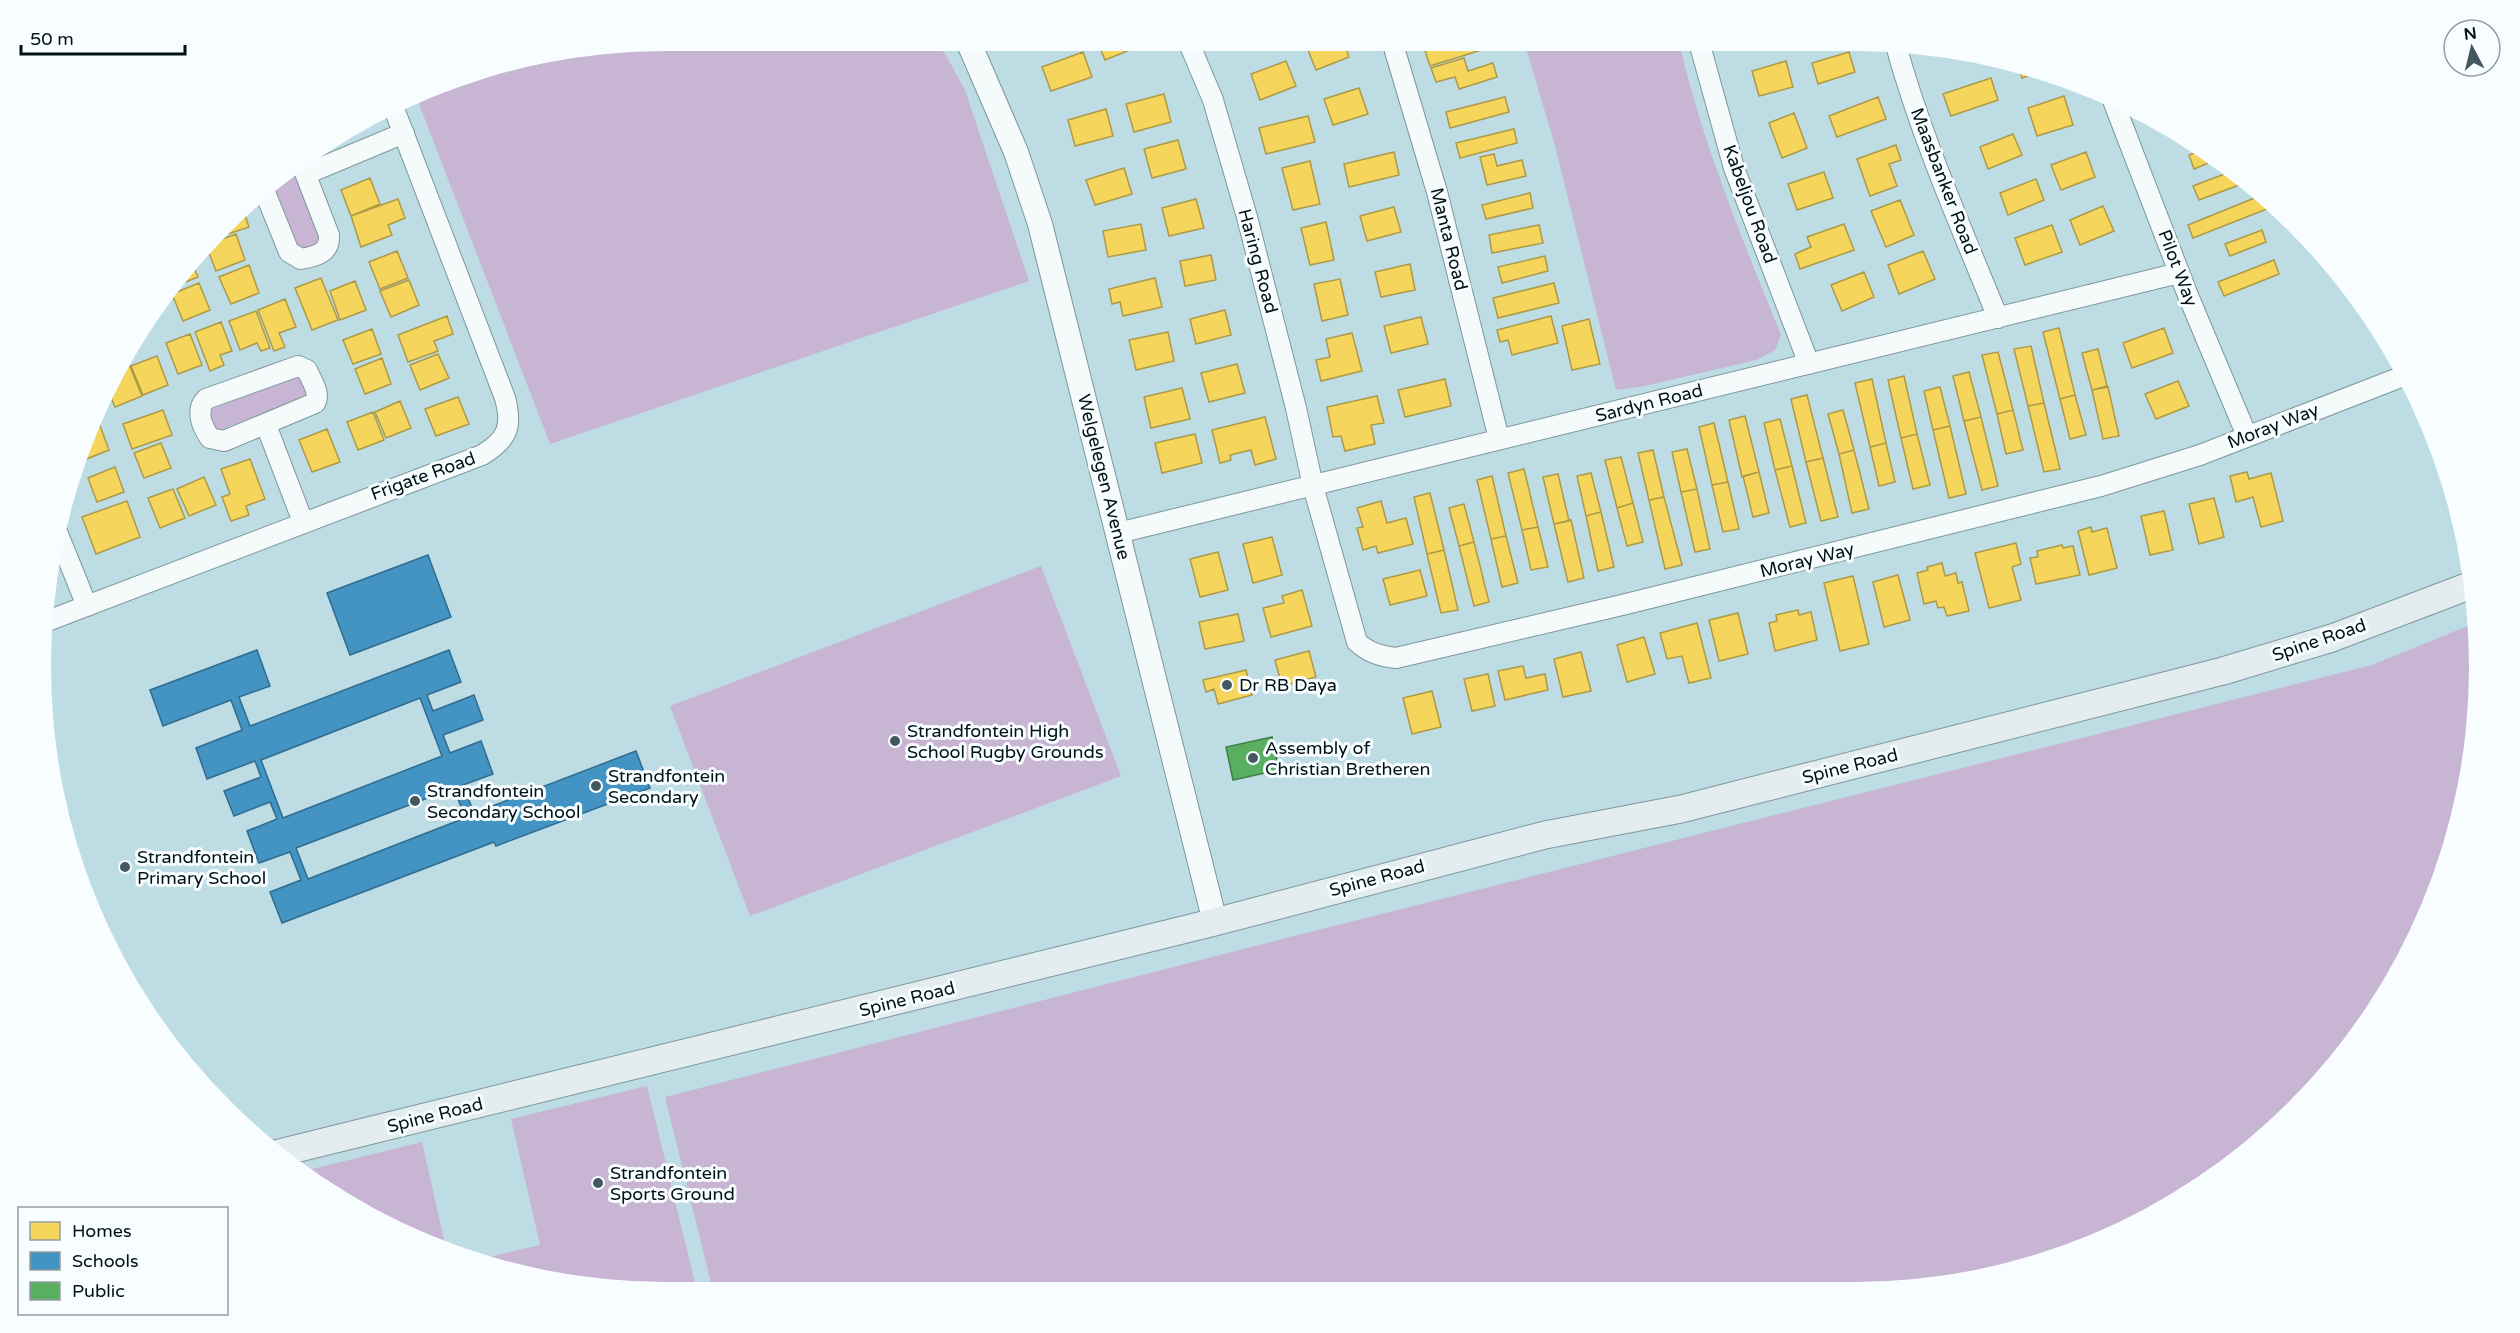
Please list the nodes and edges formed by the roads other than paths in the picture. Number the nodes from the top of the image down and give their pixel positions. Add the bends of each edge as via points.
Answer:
1 (972, 51) edge
2 (1192, 51) edge
3 (1395, 51) edge
4 (1702, 51) edge
5 (1898, 52) edge
6 (2117, 110) edge
7 (396, 113) edge
8 (404, 133) junction
9 (312, 164) edge
10 (304, 170) edge
11 (267, 199) edge
12 (2179, 273) junction
13 (1998, 318) junction
14 (1809, 364) junction
15 (2397, 378) edge
16 (266, 425) junction
17 (2247, 436) junction
18 (1498, 439) junction
19 (1313, 486) junction
20 (303, 522) junction
21 (1118, 533) junction
22 (63, 547) edge
23 (2464, 588) edge
24 (87, 606) junction
25 (53, 619) edge
26 (1215, 922) junction
27 (287, 1151) edge

1 - 21 street, Welgelegen Avenue via 1016,152 1040,224
2 - 19 street, Haring Road via 1213,100 1247,217
3 - 18 street, Manta Road via 1434,181
4 - 14 street, Kabeljou Road via 1734,168
5 - 13 street, Maasbanker Road via 1940,177
6 - 12 street, Pilot Way
7 - 8 street, Frigate Road
8 - 9 street
8 - 20 street, Frigate Road via 505,398 508,426 504,437 482,455
10 - 11 street via 329,235 329,246 324,252 301,259 289,252
12 - 13 street, Sardyn Road
12 - 17 street, Pilot Way
13 - 14 street, Sardyn Road
14 - 18 street, Sardyn Road
15 - 17 street, Moray Way
16 - 16 street via 216,441 207,433 200,408 206,399 292,367 303,367 316,392 315,403
16 - 20 street
17 - 19 street, Moray Way via 2101,486 1396,658 1377,655 1357,642
18 - 19 street, Sardyn Road
19 - 21 street, Sardyn Road
20 - 24 street, Frigate Road
21 - 26 street, Welgelegen Avenue
22 - 24 street
23 - 26 main road, Spine Road via 2332,638 2223,671 1681,809 1534,838
24 - 25 street, Frigate Road
26 - 27 main road, Spine Road

